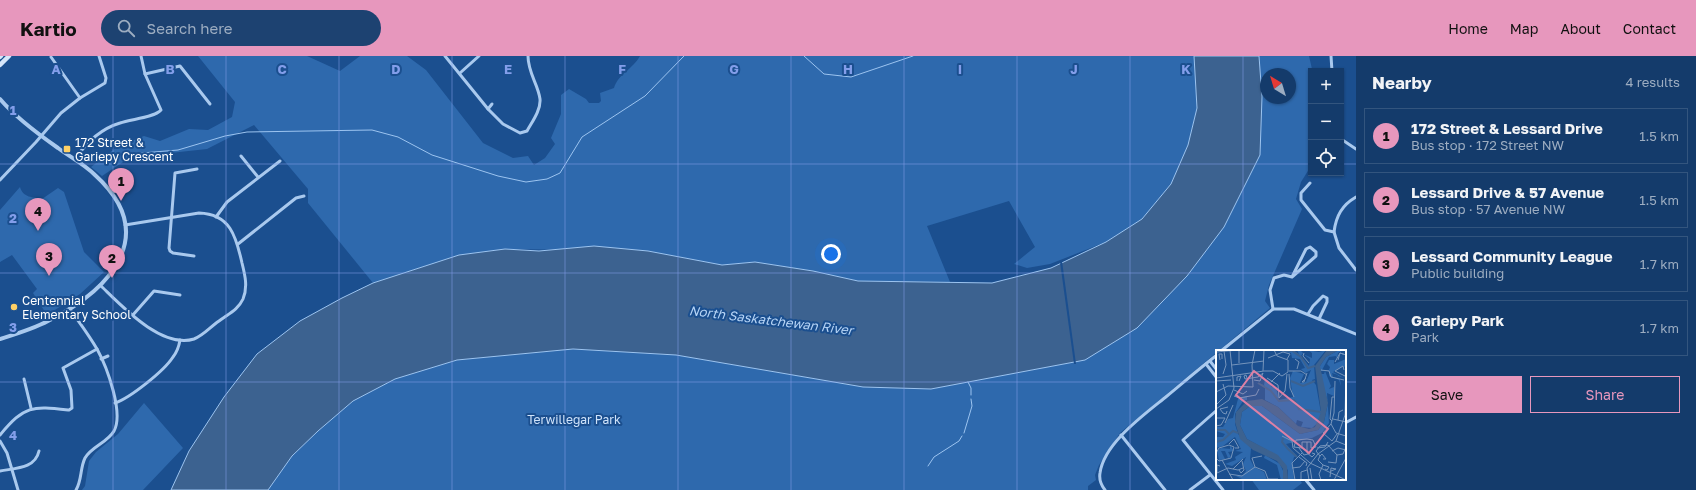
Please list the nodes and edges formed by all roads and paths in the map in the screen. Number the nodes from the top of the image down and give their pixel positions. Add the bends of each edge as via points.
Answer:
1 (9, 56) edge
2 (99, 56) edge
3 (141, 56) edge
4 (445, 56) edge
5 (479, 56) edge
6 (528, 56) edge
7 (1331, 56) edge
8 (51, 57) dead end
9 (0, 65) edge
10 (1332, 68) edge
11 (460, 73) junction
12 (145, 74) junction
13 (80, 98) junction
14 (0, 99) edge
15 (210, 104) dead end
16 (492, 104) dead end
17 (488, 109) junction
18 (41, 136) junction
19 (1342, 140) edge
20 (1356, 149) edge
21 (240, 156) dead end
22 (74, 159) junction
23 (280, 161) dead end
24 (197, 169) dead end
25 (258, 177) junction
26 (0, 180) edge
27 (131, 180) dead end
28 (1310, 182) dead end
29 (112, 192) junction
30 (304, 196) dead end
31 (1356, 198) edge
32 (216, 217) junction
33 (170, 218) junction
34 (125, 224) junction
35 (1334, 232) junction
36 (238, 244) junction
37 (194, 256) dead end
38 (1356, 270) edge
39 (1292, 276) junction
40 (100, 285) junction
41 (180, 295) dead end
42 (70, 309) junction
43 (1273, 309) junction
44 (1308, 314) junction
45 (132, 316) junction
46 (1319, 319) junction
47 (0, 334) edge
48 (1356, 334) edge
49 (1, 339) edge
50 (180, 340) junction
51 (97, 350) junction
52 (1222, 350) edge
53 (108, 356) dead end
54 (1216, 356) edge
55 (102, 359) junction
56 (1210, 361) junction
57 (1206, 364) junction
58 (1216, 369) edge
59 (1216, 377) edge
60 (24, 379) dead end
61 (115, 403) junction
62 (31, 408) junction
63 (1216, 411) edge
64 (1356, 418) edge
65 (1346, 423) edge
66 (1122, 434) junction
67 (0, 435) edge
68 (0, 441) edge
69 (39, 451) dead end
70 (12, 469) junction
71 (0, 471) edge
72 (1210, 474) junction
73 (1306, 480) edge
74 (18, 490) edge
75 (76, 490) edge
76 (1105, 490) edge
77 (1165, 490) edge
78 (1190, 490) edge
79 (1223, 490) edge
80 (1314, 490) edge

1 - 9 main road
2 - 13 street via 106,82
3 - 12 street
4 - 11 street
5 - 11 street
6 - 17 street via 528,66 540,99 536,115 527,131 520,133 503,124
7 - 10 street
8 - 13 street
11 - 17 street
12 - 15 street via 180,66
12 - 22 street via 161,107 160,112 106,128 88,142
13 - 18 street via 61,113
14 - 18 street
16 - 17 street
18 - 22 street
18 - 26 street
19 - 20 street
21 - 25 street
22 - 29 street via 91,171
23 - 25 street
24 - 33 street via 175,173
25 - 32 street via 225,204
27 - 29 street
28 - 35 street via 1301,193 1301,200 1325,230
29 - 34 street
30 - 36 street via 296,198
31 - 35 street via 1347,203 1340,212
32 - 33 street via 198,213
32 - 36 street via 230,227
33 - 34 street
33 - 37 street via 170,251
34 - 40 street via 124,245 117,264
35 - 38 street via 1339,248
36 - 50 street via 246,279 246,290 241,302 236,309 201,335 191,340
39 - 39 street via 1316,256 1316,252 1310,247 1306,249
39 - 43 street via 1274,278 1270,290
40 - 42 street
40 - 45 street
41 - 45 street via 154,291
42 - 49 street via 38,326
42 - 51 street
43 - 44 street via 1291,309
43 - 52 street
44 - 46 street
44 - 46 street via 1323,296 1327,298 1327,302
45 - 50 street via 149,328
46 - 48 street
47 - 49 street
50 - 61 street via 178,350 170,362 134,393
51 - 55 street
51 - 62 street via 63,368 72,408
53 - 55 street
54 - 56 street
55 - 61 street
56 - 57 street
56 - 58 street
57 - 59 street
57 - 66 street
60 - 62 street
61 - 75 street via 117,419 114,430 86,456
62 - 67 street via 13,419
63 - 72 street via 1183,440
64 - 65 street
66 - 76 street via 1101,468 1100,480
66 - 77 street
68 - 70 street
69 - 70 street via 37,460 32,464
70 - 71 street
70 - 74 street
72 - 78 street
72 - 79 street
73 - 80 street

